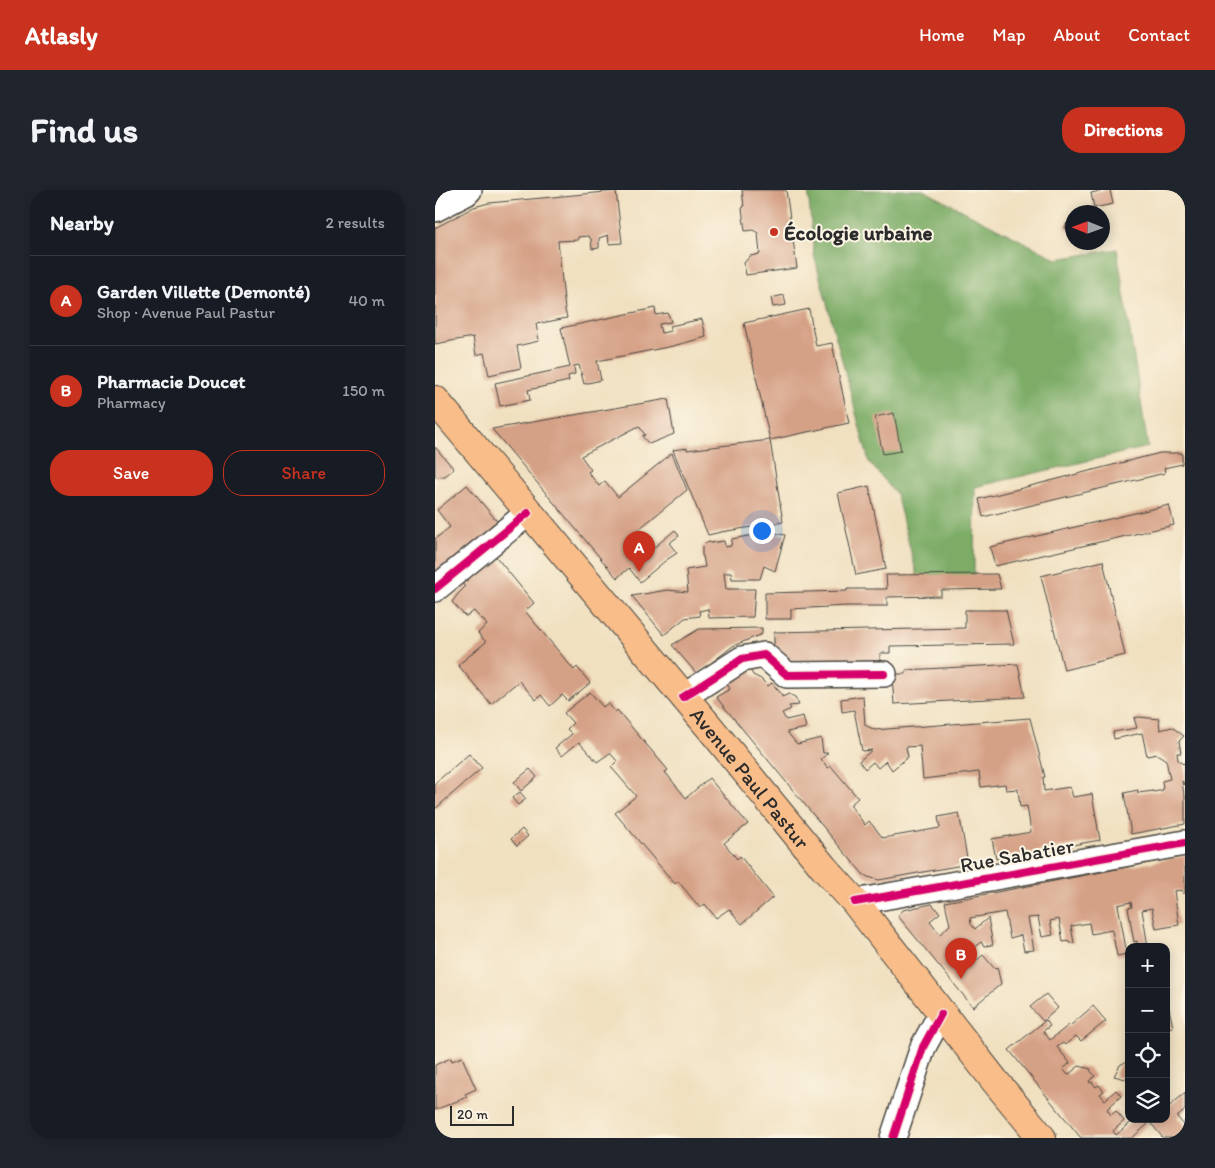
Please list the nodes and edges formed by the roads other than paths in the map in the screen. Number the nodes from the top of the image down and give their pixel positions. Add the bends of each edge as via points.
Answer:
1 (469, 190) edge
2 (435, 209) edge
3 (435, 400) edge
4 (528, 513) junction
5 (435, 589) edge
6 (884, 674) dead end
7 (683, 697) junction
8 (1185, 843) edge
9 (855, 902) junction
10 (941, 1014) junction
11 (893, 1138) edge
12 (1042, 1138) edge

1 - 2 street
3 - 4 main road, Avenue Paul Pastur
4 - 5 street
4 - 7 main road, Avenue Paul Pastur
6 - 7 street via 787,675 764,655 742,659
7 - 9 main road, Avenue Paul Pastur
8 - 9 street, Rue Sabatier
9 - 10 main road, Avenue Paul Pastur
10 - 11 street via 923,1047
10 - 12 main road, Avenue Paul Pastur

